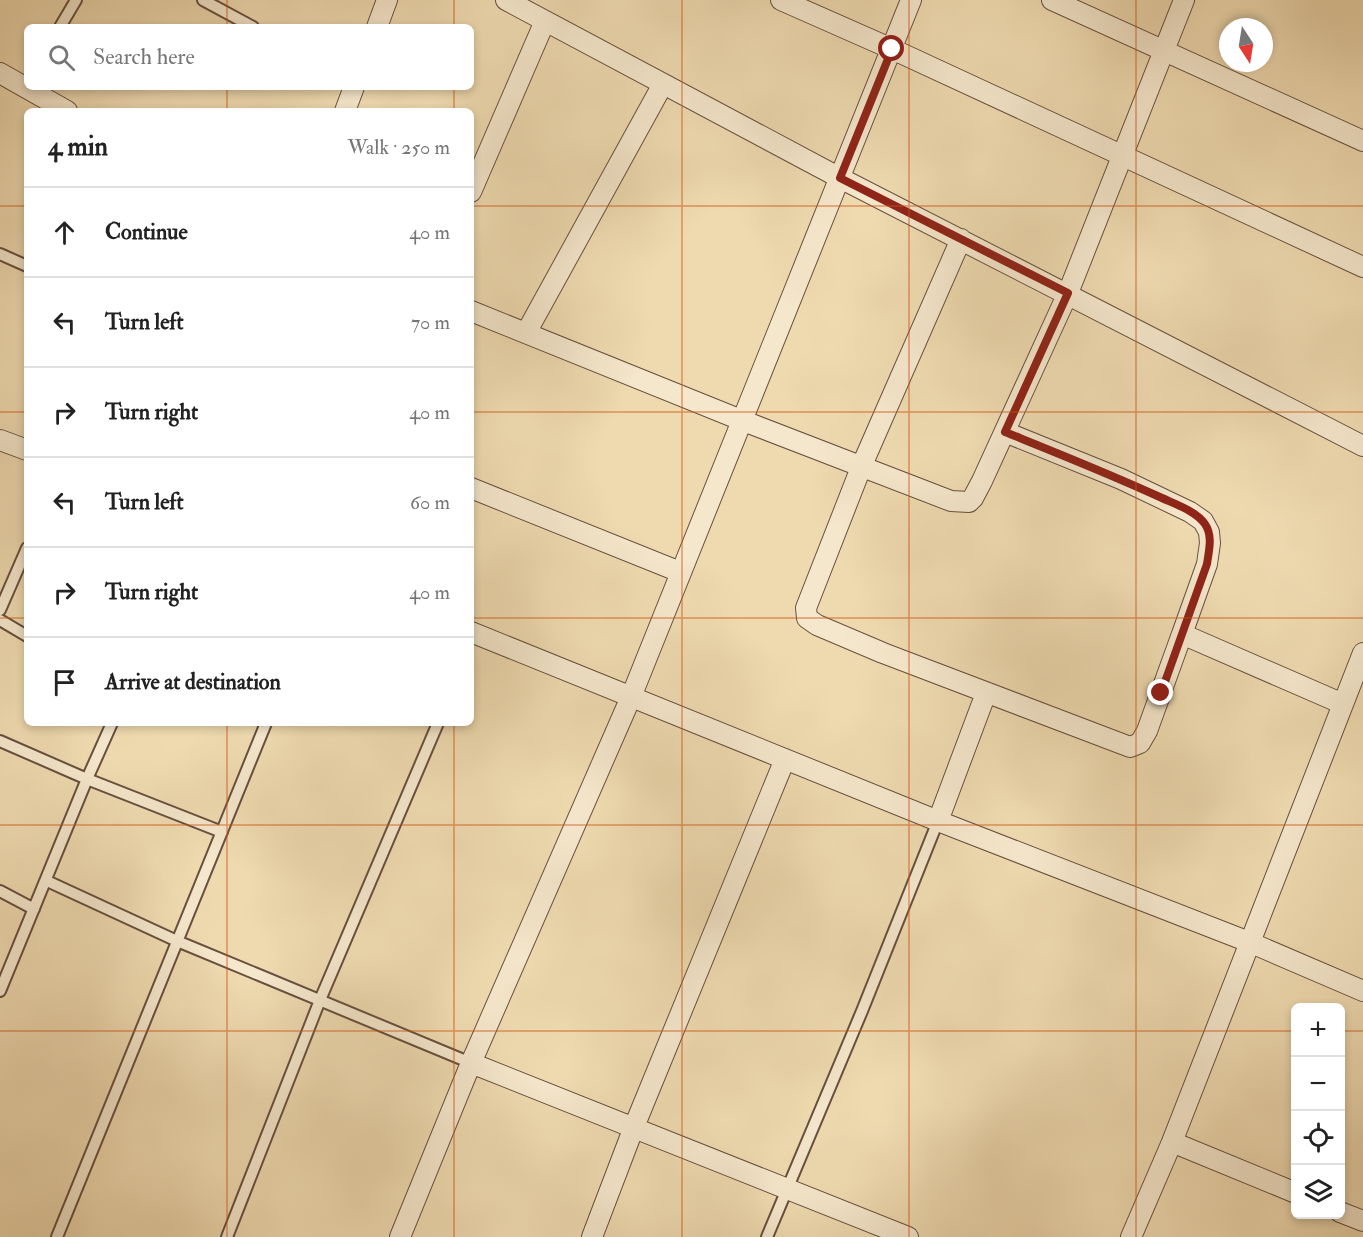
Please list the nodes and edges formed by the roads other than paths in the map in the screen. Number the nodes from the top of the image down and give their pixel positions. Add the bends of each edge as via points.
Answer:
1 (76, 0) edge
2 (204, 0) edge
3 (387, 0) edge
4 (506, 0) edge
5 (781, 0) edge
6 (911, 0) edge
7 (1184, 0) edge
8 (1057, 1) edge
9 (545, 21) junction
10 (62, 24) edge
11 (248, 24) edge
12 (378, 24) edge
13 (892, 49) junction
14 (1164, 50) junction
15 (0, 74) edge
16 (24, 84) edge
17 (663, 84) junction
18 (34, 90) edge
19 (353, 90) edge
20 (62, 108) edge
21 (346, 108) edge
22 (1363, 141) edge
23 (1123, 157) junction
24 (840, 178) junction
25 (474, 185) edge
26 (961, 239) junction
27 (0, 254) edge
28 (24, 265) edge
29 (1363, 267) edge
30 (1068, 293) junction
31 (474, 312) edge
32 (526, 333) junction
33 (741, 420) junction
34 (1005, 432) junction
35 (0, 440) edge
36 (1363, 446) edge
37 (24, 449) edge
38 (862, 465) junction
39 (474, 489) edge
40 (24, 554) edge
41 (680, 572) junction
42 (1, 603) edge
43 (0, 620) edge
44 (24, 634) edge
45 (1182, 634) junction
46 (474, 637) edge
47 (1363, 653) edge
48 (986, 693) junction
49 (631, 698) junction
50 (1343, 704) junction
51 (111, 726) edge
52 (265, 726) edge
53 (437, 726) edge
54 (0, 741) edge
55 (785, 759) junction
56 (87, 779) junction
57 (938, 821) junction
58 (222, 832) junction
59 (47, 881) junction
60 (0, 891) edge
61 (34, 909) junction
62 (177, 941) junction
63 (1249, 942) junction
64 (0, 991) edge
65 (1363, 991) edge
66 (320, 1000) junction
67 (471, 1063) junction
68 (634, 1127) junction
69 (1172, 1142) junction
70 (789, 1188) junction
71 (1291, 1191) edge
72 (1345, 1214) edge
73 (1363, 1221) edge
74 (57, 1237) edge
75 (227, 1237) edge
76 (400, 1237) edge
77 (592, 1237) edge
78 (767, 1237) edge
79 (908, 1237) edge
80 (1131, 1237) edge

1 - 10 lane
2 - 11 lane
3 - 12 street
4 - 9 street
5 - 13 street
6 - 13 street
7 - 14 street
8 - 14 street
9 - 17 street
9 - 25 street
13 - 23 street
13 - 24 street
14 - 22 street
14 - 23 street
15 - 16 street
17 - 24 street
17 - 32 street
18 - 20 street
19 - 21 street
23 - 29 street
23 - 30 street
24 - 26 street
24 - 33 street
26 - 30 street
26 - 38 street
27 - 28 lane
30 - 34 street
30 - 36 street
31 - 32 street
32 - 33 street
33 - 38 street
33 - 41 street
34 - 38 street via 969,502 951,501
34 - 45 street via 1121,479 1203,521 1209,532 1207,564
35 - 37 street
38 - 48 street via 806,609 807,618 832,632
39 - 41 street
40 - 42 lane
41 - 49 street
43 - 44 lane
45 - 48 street via 1147,731 1140,743 1130,747
45 - 50 street
46 - 49 street
47 - 50 street
48 - 57 street
49 - 55 street
49 - 67 street
50 - 63 street
51 - 56 lane
52 - 58 lane
53 - 66 lane
54 - 56 lane
55 - 57 street
55 - 68 street
56 - 58 lane
56 - 59 lane
57 - 63 street
57 - 70 lane
58 - 62 lane
59 - 61 lane
59 - 62 lane
60 - 61 lane
61 - 64 lane
62 - 66 lane
62 - 74 lane
63 - 65 street
63 - 69 street
66 - 67 lane
66 - 75 lane
67 - 68 street
67 - 76 street
68 - 70 street
68 - 77 street
69 - 71 street
69 - 80 street
70 - 78 lane
70 - 79 street
72 - 73 street

